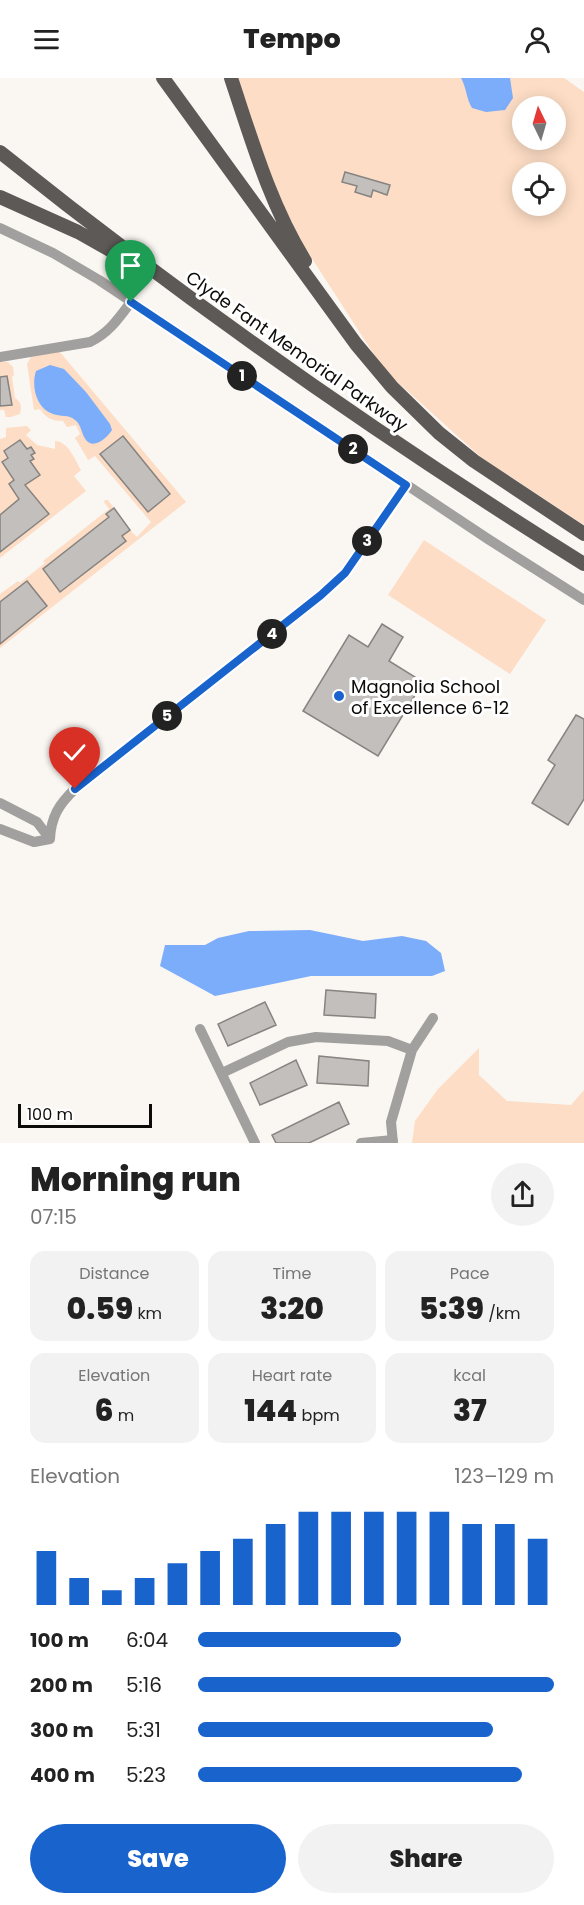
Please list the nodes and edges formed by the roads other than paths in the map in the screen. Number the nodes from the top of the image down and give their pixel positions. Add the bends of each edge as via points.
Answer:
1 (163, 78) edge
2 (231, 78) edge
3 (0, 152) edge
4 (0, 197) edge
5 (0, 228) edge
6 (176, 289) junction
7 (131, 302) junction
8 (356, 344) junction
9 (0, 357) edge
10 (406, 485) junction
11 (584, 534) edge
12 (584, 564) edge
13 (584, 600) edge
14 (0, 803) edge
15 (0, 829) edge
16 (50, 839) junction
17 (433, 1018) dead end
18 (200, 1029) dead end
19 (412, 1050) junction
20 (222, 1073) junction
21 (393, 1141) edge
22 (255, 1143) edge
23 (361, 1143) edge

1 - 8 main road, Clyde Fant Memorial Parkway
2 - 8 main road via 260,166 289,236
3 - 6 main road, Clyde Fant Memorial Parkway
4 - 6 main road via 99,243
5 - 7 street via 63,258
6 - 12 main road, Clyde Fant Memorial Parkway via 300,377
7 - 9 street via 112,327 90,342
7 - 10 street
8 - 11 main road, Clyde Fant Memorial Parkway via 439,433
10 - 13 street
10 - 16 street via 345,573 66,797 51,824
14 - 16 street via 37,822
15 - 16 street via 34,842
17 - 19 street
18 - 20 street
19 - 20 street via 388,1041 316,1037 288,1042
19 - 21 street via 391,1122
20 - 22 street
21 - 23 street

